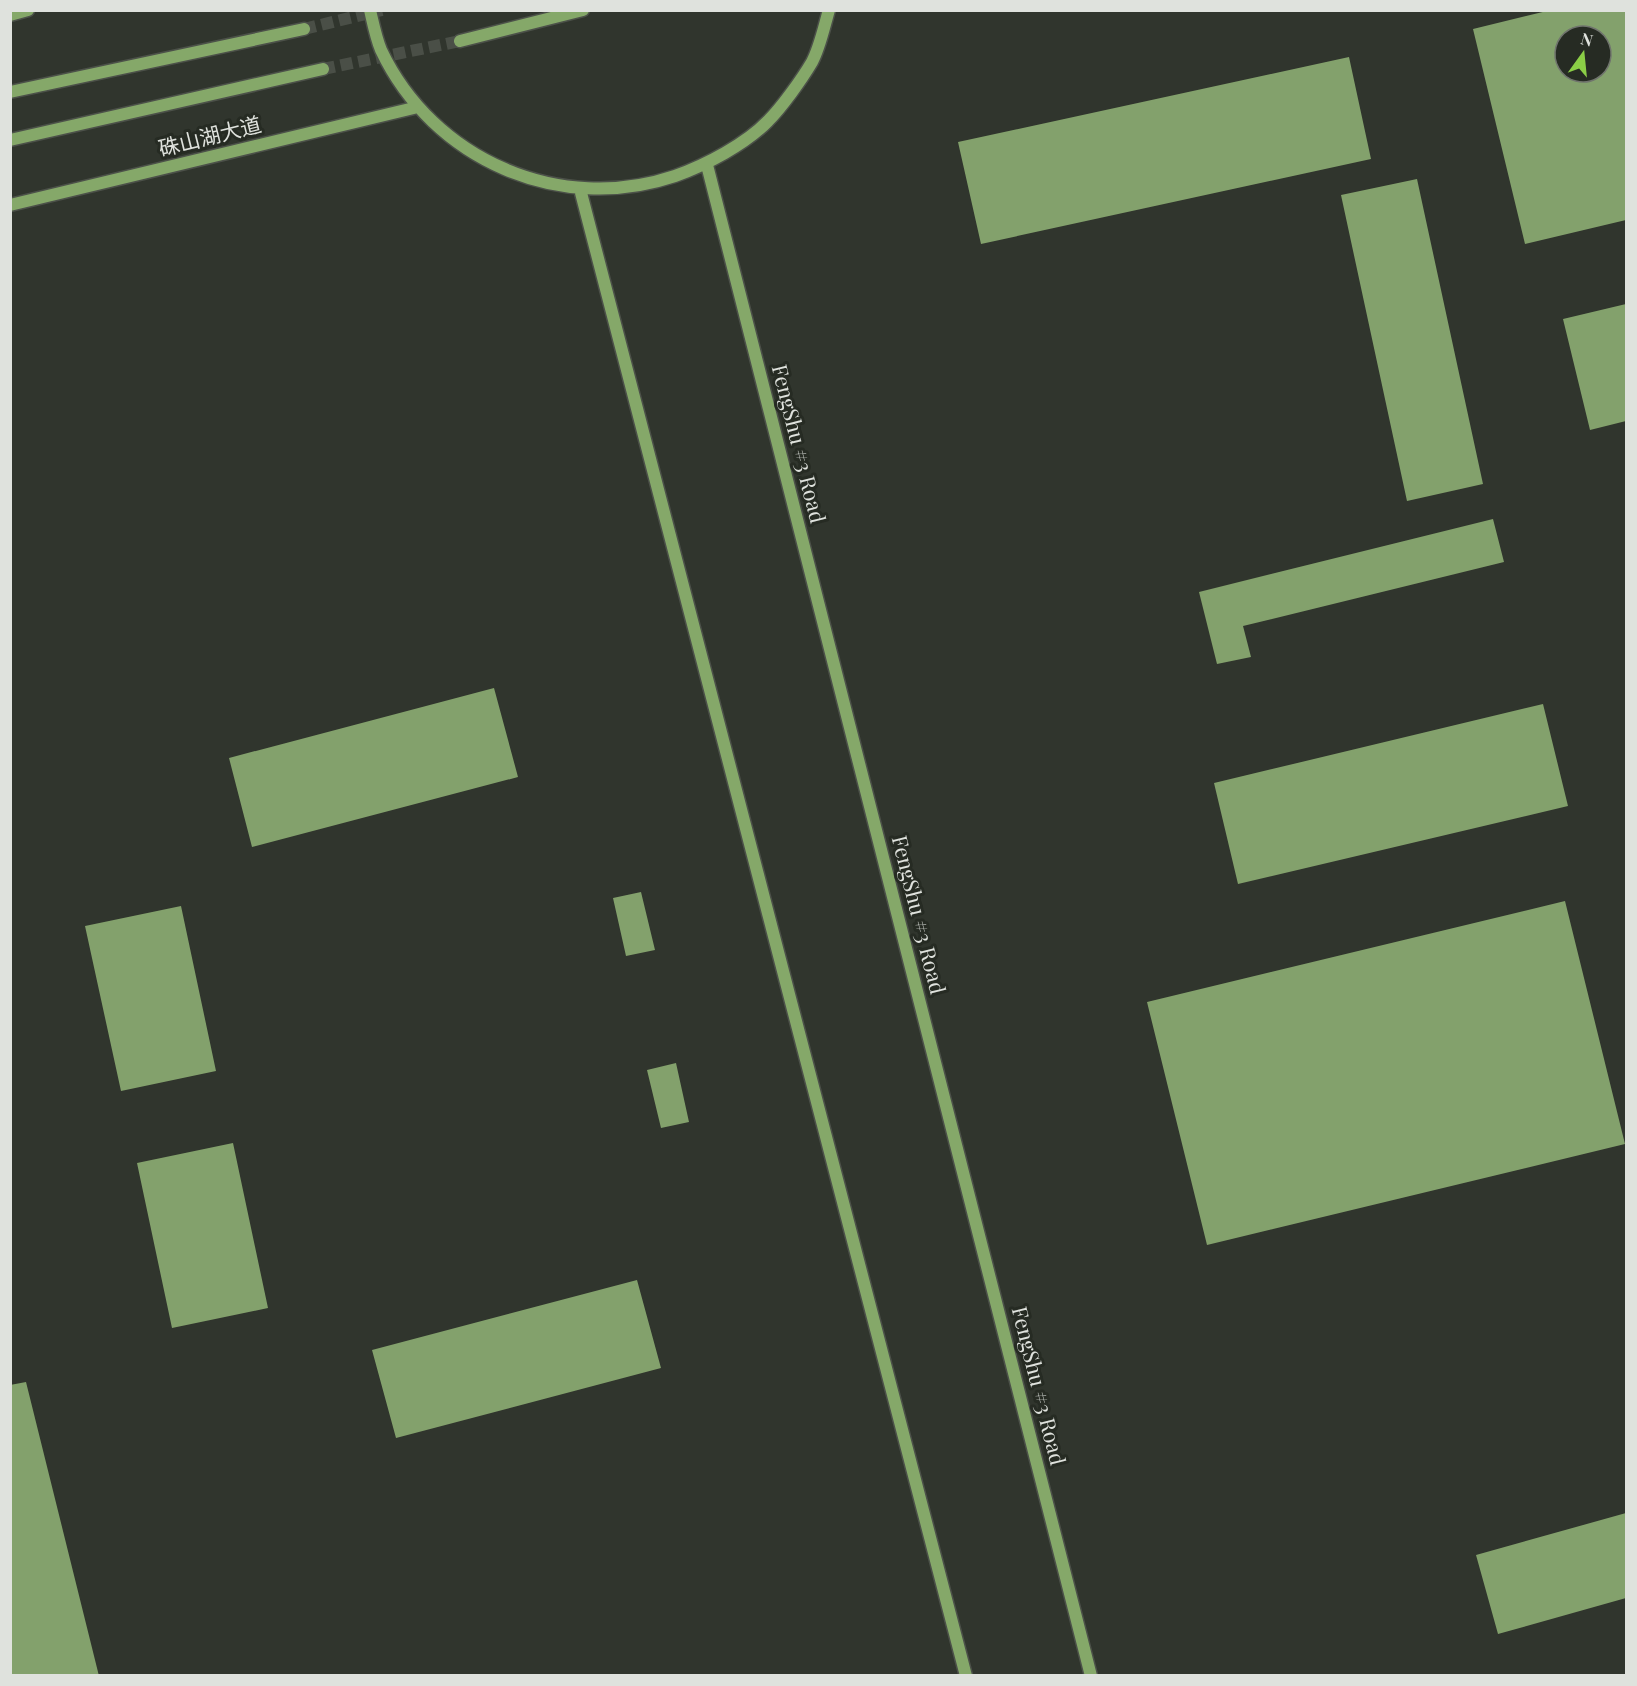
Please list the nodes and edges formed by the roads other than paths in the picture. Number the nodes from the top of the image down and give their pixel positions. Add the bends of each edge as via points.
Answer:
1 (28, 10) edge
2 (370, 10) edge
3 (583, 10) edge
4 (829, 10) edge
5 (10, 15) edge
6 (304, 29) tunnel mouth
7 (460, 41) tunnel mouth
8 (323, 69) tunnel mouth
9 (10, 92) edge
10 (418, 107) junction
11 (10, 140) edge
12 (707, 165) junction
13 (580, 189) junction
14 (10, 205) edge
15 (966, 1676) edge
16 (1091, 1676) edge

1 - 5 main road
2 - 10 main road via 381,50
3 - 7 main road
4 - 12 main road via 812,62 768,121
6 - 9 main road
8 - 11 main road
10 - 13 main road via 464,148 519,176
10 - 14 main road, 硃山湖大道
12 - 13 main road via 645,186
12 - 16 main road, FengShu #3 Road
13 - 15 main road

